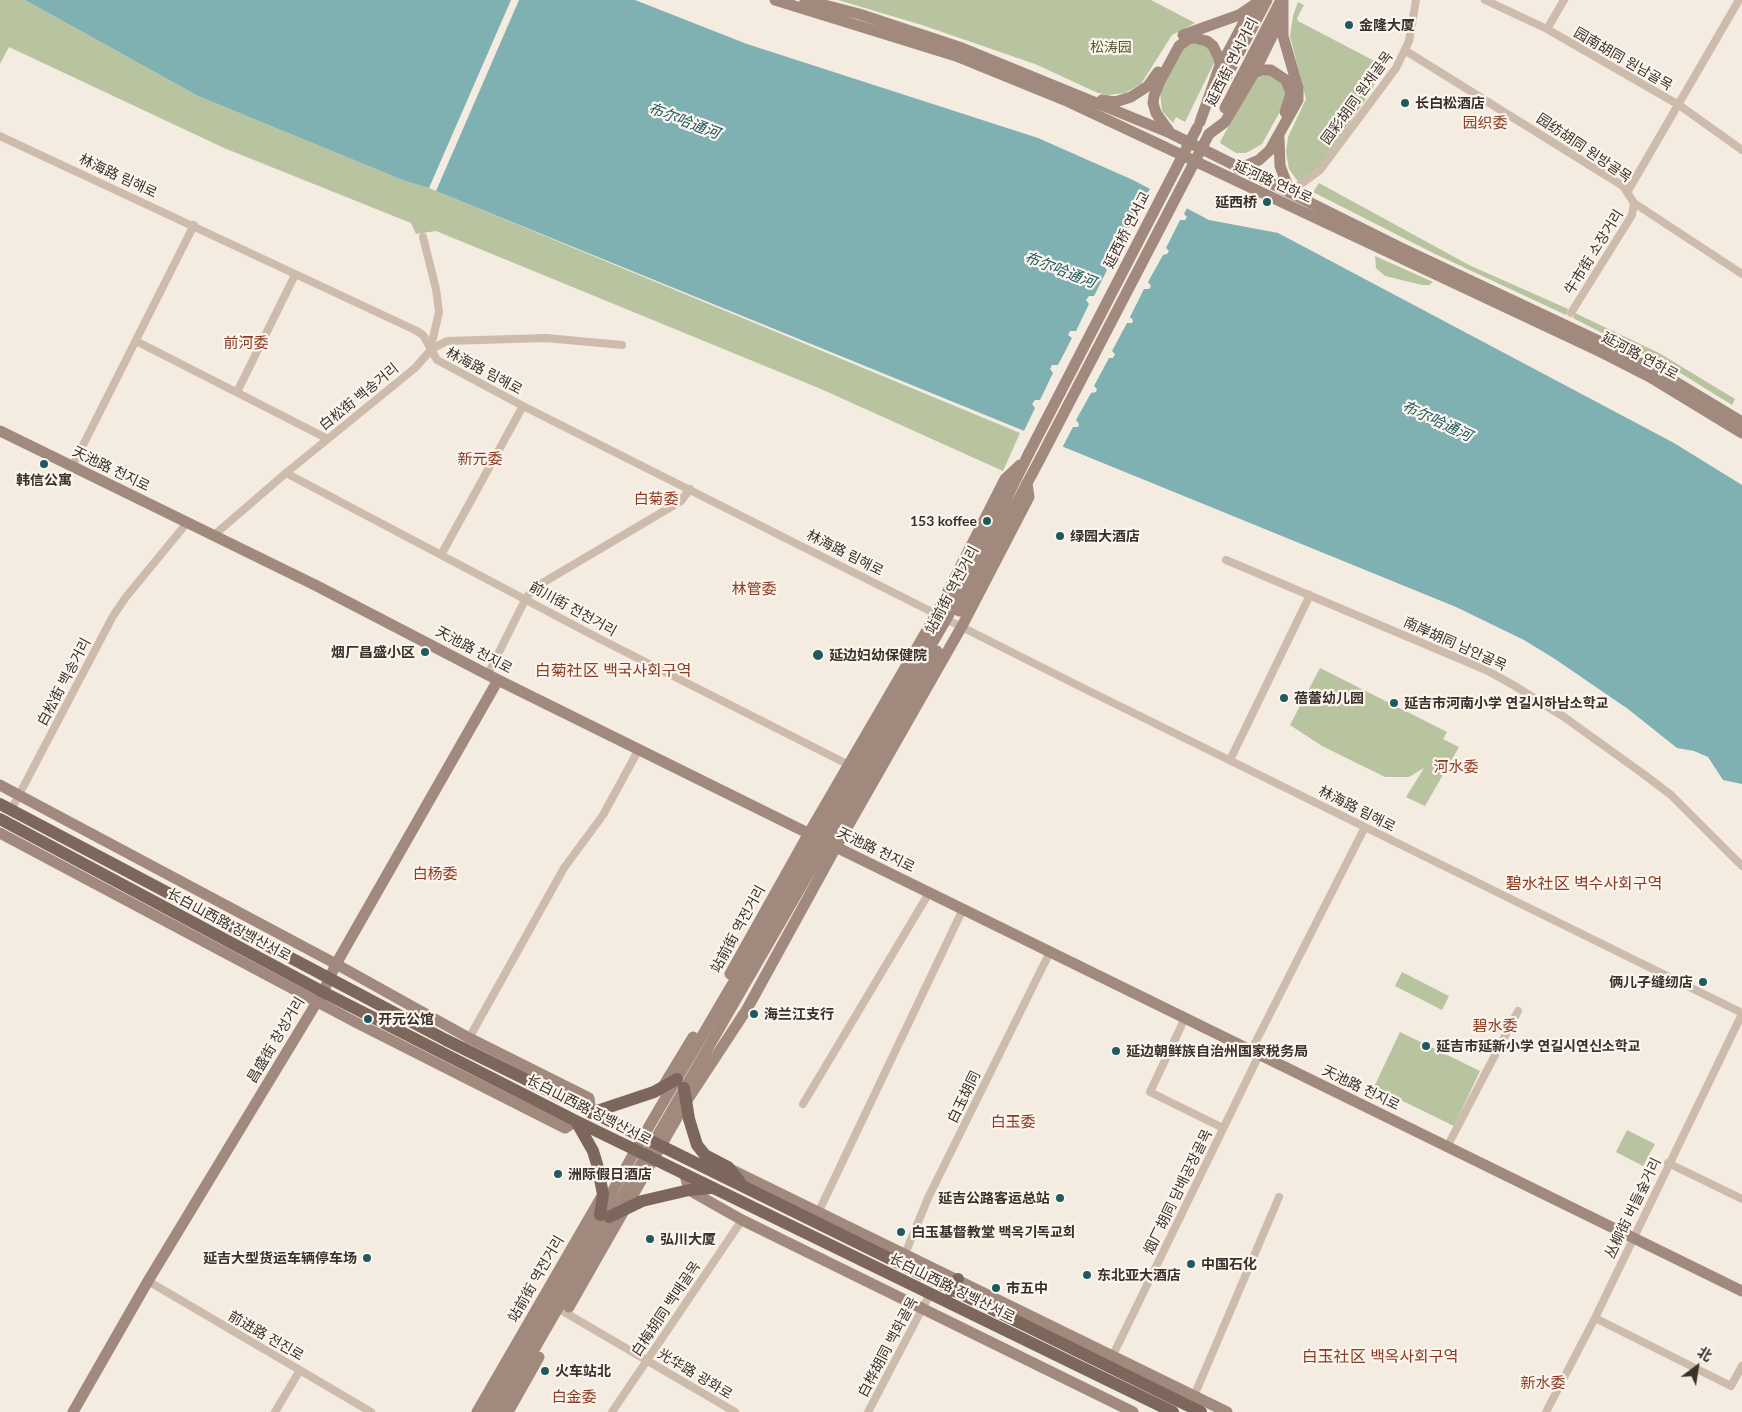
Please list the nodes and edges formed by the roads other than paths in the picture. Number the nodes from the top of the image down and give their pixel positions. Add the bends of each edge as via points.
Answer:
1 (775, 0) edge
2 (805, 0) edge
3 (1267, 0) edge
4 (1282, 0) edge
5 (1290, 0) edge
6 (1416, 0) edge
7 (1485, 0) edge
8 (1564, 0) edge
9 (1739, 0) edge
10 (1256, 2) edge
11 (1282, 16) junction
12 (1547, 30) junction
13 (1406, 51) junction
14 (1220, 67) junction
15 (1254, 73) junction
16 (1086, 97) junction
17 (1153, 103) junction
18 (1679, 105) junction
19 (1148, 124) junction
20 (1199, 125) junction
21 (1219, 126) junction
22 (1170, 133) junction
23 (1138, 134) junction
24 (1209, 134) joint
25 (0, 136) edge
26 (1279, 136) junction
27 (1742, 150) edge
28 (1237, 165) junction
29 (1219, 174) junction
30 (1628, 191) junction
31 (1290, 192) junction
32 (1634, 203) junction
33 (194, 225) junction
34 (423, 237) dead end
35 (1742, 274) edge
36 (295, 275) junction
37 (1570, 313) dead end
38 (136, 341) junction
39 (622, 345) dead end
40 (430, 351) junction
41 (237, 392) junction
42 (523, 406) junction
43 (1742, 422) edge
44 (0, 431) edge
45 (1742, 433) edge
46 (328, 438) junction
47 (1027, 457) joint
48 (1040, 459) joint
49 (72, 467) junction
50 (286, 473) junction
51 (690, 489) junction
52 (186, 524) junction
53 (213, 536) junction
54 (441, 554) junction
55 (1226, 560) dead end
56 (1310, 595) junction
57 (526, 598) junction
58 (950, 620) junction
59 (493, 677) junction
60 (639, 749) junction
61 (1230, 760) junction
62 (849, 765) junction
63 (0, 785) edge
64 (19, 795) junction
65 (6, 807) edge
66 (0, 819) edge
67 (1365, 827) junction
68 (0, 833) edge
69 (822, 840) junction
70 (1742, 866) edge
71 (929, 893) junction
72 (963, 909) junction
73 (1050, 952) junction
74 (336, 964) junction
75 (330, 978) junction
76 (320, 997) junction
77 (1518, 1012) dead end
78 (1742, 1013) edge
79 (1185, 1018) junction
80 (466, 1043) junction
81 (1255, 1053) junction
82 (681, 1083) junction
83 (662, 1089) junction
84 (686, 1102) junction
85 (804, 1104) dead end
86 (591, 1112) junction
87 (576, 1121) junction
88 (1223, 1128) junction
89 (648, 1140) junction
90 (1447, 1147) junction
91 (641, 1153) junction
92 (1668, 1163) junction
93 (728, 1168) junction
94 (685, 1175) junction
95 (743, 1186) junction
96 (711, 1188) junction
97 (689, 1190) junction
98 (603, 1194) junction
99 (1279, 1197) dead end
100 (1742, 1199) edge
101 (625, 1208) junction
102 (818, 1213) junction
103 (605, 1216) junction
104 (742, 1220) junction
105 (1633, 1238) junction
106 (605, 1243) junction
107 (905, 1254) junction
108 (958, 1279) junction
109 (148, 1281) junction
110 (952, 1291) junction
111 (1742, 1291) edge
112 (930, 1294) junction
113 (923, 1308) junction
114 (562, 1311) junction
115 (1595, 1318) junction
116 (646, 1359) junction
117 (1109, 1361) junction
118 (1742, 1366) edge
119 (300, 1370) junction
120 (1194, 1396) junction
121 (73, 1412) edge
122 (275, 1412) edge
123 (371, 1412) edge
124 (477, 1412) edge
125 (488, 1412) edge
126 (498, 1412) edge
127 (508, 1412) edge
128 (612, 1412) edge
129 (735, 1412) edge
130 (868, 1412) edge
131 (1133, 1412) edge
132 (1173, 1412) edge
133 (1201, 1412) edge
134 (1227, 1412) edge
135 (1546, 1412) edge

1 - 23 street, 延河路 연하로 via 956,56
2 - 16 street, 延河路 연하로 via 940,40
3 - 20 street, 延西街 연서거리
4 - 11 street
4 - 21 street, 延西街 연서거리 via 1220,117
5 - 11 street, 延西街 연서거리
6 - 13 street, 园彩胡同 원채골목
7 - 12 street, 园南胡同 원남골목
8 - 12 street
9 - 18 street
10 - 14 street, 延西街 연서거리
10 - 16 street via 1228,20 1181,37 1171,48 1153,81 1131,97 1115,102
11 - 15 street, 延西街 연서거리
11 - 26 street via 1286,50 1299,95
12 - 18 street, 园南胡同 원남골목
13 - 30 street, 园纺胡同 원방골목
13 - 31 street, 园彩胡同 원채골목 via 1320,170
14 - 17 street via 1217,53 1207,41 1188,39 1172,58 1156,89
14 - 20 street, 延西街 연서거리
15 - 21 street, 延西街 연서거리 via 1225,122
15 - 28 street via 1266,70 1281,74 1289,84 1290,99 1263,149
16 - 19 street, 延河路 연하로
17 - 19 street
17 - 22 street
18 - 27 street, 园南胡同 원남골목
18 - 30 street
19 - 22 street, 延河路 연하로
19 - 23 street
20 - 47 street, 延西桥 연서교, bridge
21 - 24 street, 延西街 연서거리
22 - 28 street, 延河路 연하로
23 - 29 street, 延河路 연하로
24 - 48 street, 延西桥 연서교, bridge
25 - 33 street, 林海路 림해로
26 - 28 street via 1263,158
26 - 31 street via 1280,166
28 - 29 street
28 - 31 street, 延河路 연하로
29 - 45 street, 延河路 연하로 via 1608,355
30 - 32 street, 园纺胡同 원방골목
31 - 43 street, 延河路 연하로 via 1615,348
32 - 35 street, 园纺胡同 원방골목
32 - 37 street, 牛市街 소장거리 via 1632,214
33 - 36 street, 林海路 림해로
33 - 38 street
34 - 40 street, 白松街 백송거리 via 439,312
36 - 40 street, 林海路 림해로 via 415,330 426,340
36 - 41 street
38 - 41 street
38 - 49 street
39 - 40 street via 546,338 447,341
40 - 42 street, 林海路 림해로 via 444,365
40 - 46 street, 白松街 백송거리 via 415,368
41 - 46 street
42 - 51 street, 林海路 림해로
42 - 54 street
44 - 49 street, 天池路 천지로
46 - 50 street, 白松街 백송거리
47 - 58 street, 站前街 역전거리
48 - 58 street, 站前街 역전거리
49 - 52 street, 天池路 천지로
50 - 53 street, 白松街 백송거리
50 - 54 street, 前川街 전천거리
51 - 57 street via 681,501 539,585
51 - 58 street, 林海路 림해로
52 - 53 street, 天池路 천지로
52 - 64 street, 白松街 백송거리 via 113,616
53 - 59 street, 天池路 천지로
54 - 57 street, 前川街 전천거리
55 - 56 street, 南岸胡同 남안골목
56 - 61 street
56 - 70 street, 南岸胡同 남안골목 via 1486,670 1515,686 1642,773 1671,796
57 - 59 street
57 - 62 street, 前川街 전천거리
58 - 61 street, 林海路 림해로
58 - 62 street, 站前街 역전거리
58 - 69 street, 站前街 역전거리
59 - 60 street, 天池路 천지로
59 - 74 street, 昌盛街 창성거리
60 - 69 street, 天池路 천지로
60 - 80 street via 603,815 564,868
61 - 67 street, 林海路 림해로
62 - 69 street, 站前街 역전거리
63 - 64 street, 长白山西路 장백산서로
64 - 65 street, 白松街 백송거리
64 - 74 street, 长白山西路 장백산서로
65 - 75 main road, 长白山西路 장백산서로
66 - 76 main road, 长白山西路 장백산서로
67 - 78 street, 林海路 림해로
67 - 81 street, 烟厂胡同 담배공장골목
68 - 76 street, 长白山西路 장백산서로
69 - 71 street, 天池路 천지로
69 - 82 street, 站前街 역전거리
69 - 83 street, 站前街 역전거리 via 721,991
69 - 84 street, 站前街 역전거리 via 746,1009
71 - 72 street, 天池路 천지로
71 - 85 street
72 - 73 street, 天池路 천지로
72 - 102 street
73 - 79 street, 天池路 천지로
73 - 107 street, 白玉胡同 via 928,1198
74 - 75 street, 昌盛街 창성거리
74 - 80 street, 长白山西路 장백산서로
75 - 76 street, 昌盛街 창성거리
75 - 80 main road, 长白山西路 장백산서로
76 - 87 main road, 长白山西路 장백산서로
76 - 87 street, 长白山西路 장백산서로 via 565,1128
76 - 109 street, 昌盛街 창성거리
77 - 90 street
78 - 92 street, 丛柳街 버들숲거리
79 - 81 street, 天池路 천지로
79 - 88 street via 1150,1092
80 - 86 main road, 长白山西路 장백산서로
81 - 88 street, 烟厂胡同 담배공장골목
81 - 90 street, 天池路 천지로
82 - 83 main road
82 - 84 main road
82 - 89 street, 站前街 역전거리
83 - 86 main road
83 - 89 street, 站前街 역전거리
84 - 89 street, 站前街 역전거리
84 - 93 main road via 697,1145 704,1155
86 - 89 main road, 长白山西路 장백산서로
87 - 91 main road, 长白山西路 장백산서로
87 - 98 main road via 593,1150
88 - 117 street, 烟厂胡同 담배공장골목
89 - 91 street, 站前街 역전거리
89 - 91 street, 站前街 역전거리
89 - 95 main road, 长白山西路 장백산서로
90 - 105 street, 天池路 천지로
91 - 94 main road, 长白山西路 장백산서로
91 - 98 street, 站前街 역전거리
91 - 101 street, 站前街 역전거리
91 - 103 street, 站前街 역전거리
92 - 100 street
92 - 105 street, 丛柳街 버들숲거리
93 - 95 main road
93 - 102 street
94 - 96 main road, 长白山西路 장백산서로
94 - 97 street
95 - 110 main road, 长白山西路 장백산서로
96 - 97 main road
96 - 112 main road, 长白山西路 장백산서로
97 - 101 main road
97 - 104 street
98 - 103 main road
98 - 124 street, 站前街 역전거리
99 - 120 street
101 - 103 main road
101 - 106 street, 站前街 역전거리
102 - 107 street
103 - 106 street
103 - 114 street, 站前街 역전거리
103 - 125 street, 站前街 역전거리
104 - 113 street
104 - 116 street, 白梅胡同 백매골목
105 - 111 street, 天池路 천지로
105 - 115 street, 丛柳街 버들숲거리
106 - 114 street, 站前街 역전거리
107 - 108 street
108 - 110 main road
108 - 117 street
109 - 119 street, 前进路 전진로
109 - 121 street, 昌盛街 창성거리
110 - 117 main road, 长白山西路 장백산서로
112 - 113 street, 白桦胡同 백화골목
112 - 132 main road, 长白山西路 장백산서로
113 - 130 street, 白桦胡同 백화골목
113 - 131 street
114 - 116 street, 光华路 광화로
114 - 126 street, 站前街 역전거리
114 - 127 street, 站前街 역전거리
115 - 118 street via 1731,1386
115 - 135 street, 丛柳街 버들숲거리
116 - 128 street, 白梅胡同 백매골목
116 - 129 street, 光华路 광화로
117 - 120 street
117 - 133 main road, 长白山西路 장백산서로
119 - 122 street
119 - 123 street, 前进路 전진로
120 - 134 street

